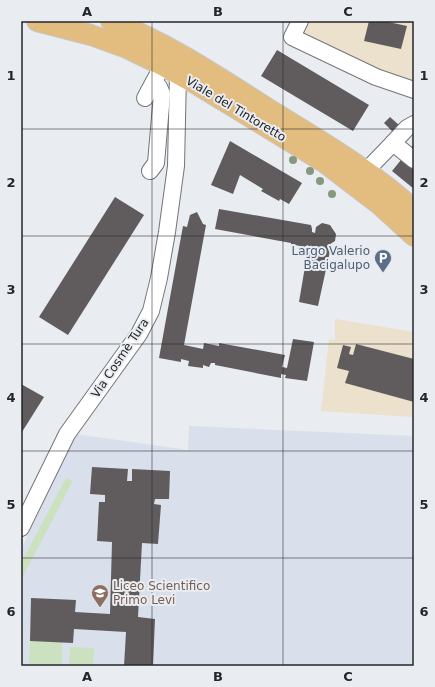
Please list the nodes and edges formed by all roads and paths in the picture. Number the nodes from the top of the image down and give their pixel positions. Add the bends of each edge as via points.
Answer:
1 (37, 21) edge
2 (111, 21) edge
3 (300, 21) edge
4 (164, 79) junction
5 (414, 90) edge
6 (144, 98) dead end
7 (414, 124) edge
8 (393, 143) junction
9 (414, 160) edge
10 (150, 171) dead end
11 (366, 171) junction
12 (414, 210) edge
13 (414, 236) edge
14 (21, 528) edge

1 - 4 main road, Viale del Tintoretto via 91,35 127,48
2 - 11 main road, Viale del Tintoretto via 192,61
3 - 5 street via 292,37 376,76
4 - 6 street
4 - 10 street via 156,163
4 - 13 main road, Viale del Tintoretto via 324,162 379,204
4 - 14 street, Via Cosmè Tura via 177,100 175,173 167,232 151,311 139,334 67,434
7 - 8 street via 406,128
8 - 9 street
8 - 11 street
11 - 12 main road, Viale del Tintoretto

